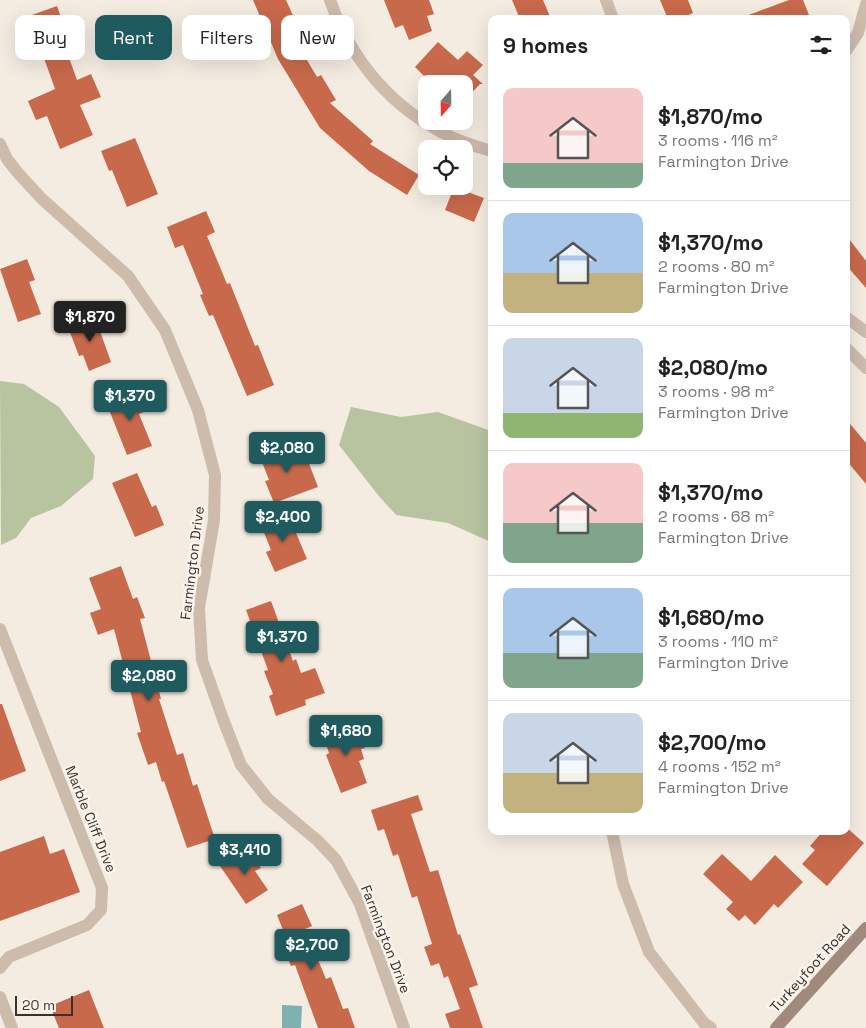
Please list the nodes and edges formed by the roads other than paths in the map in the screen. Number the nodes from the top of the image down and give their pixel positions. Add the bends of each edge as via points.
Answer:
1 (330, 0) edge
2 (606, 0) edge
3 (866, 4) edge
4 (612, 15) edge
5 (850, 45) edge
6 (0, 144) edge
7 (488, 150) edge
8 (850, 320) edge
9 (866, 332) edge
10 (850, 352) edge
11 (866, 368) edge
12 (0, 629) edge
13 (613, 835) edge
14 (866, 928) edge
15 (0, 968) edge
16 (0, 998) edge
17 (12, 1028) edge
18 (404, 1028) edge
19 (711, 1028) edge
20 (776, 1028) edge

1 - 7 street via 345,37 358,58 406,111 452,137
2 - 4 street
3 - 5 street via 858,33
6 - 18 street, Farmington Drive via 7,159 42,199 128,276 165,330 198,410 214,475 214,520 199,608 202,660 241,765 268,799 336,860 360,904
8 - 9 street
10 - 11 street
12 - 15 street, Marble Cliff Drive via 102,888 101,910 87,925 9,957
13 - 19 street via 623,884 649,952
14 - 20 main road, Turkeyfoot Road
16 - 17 street

